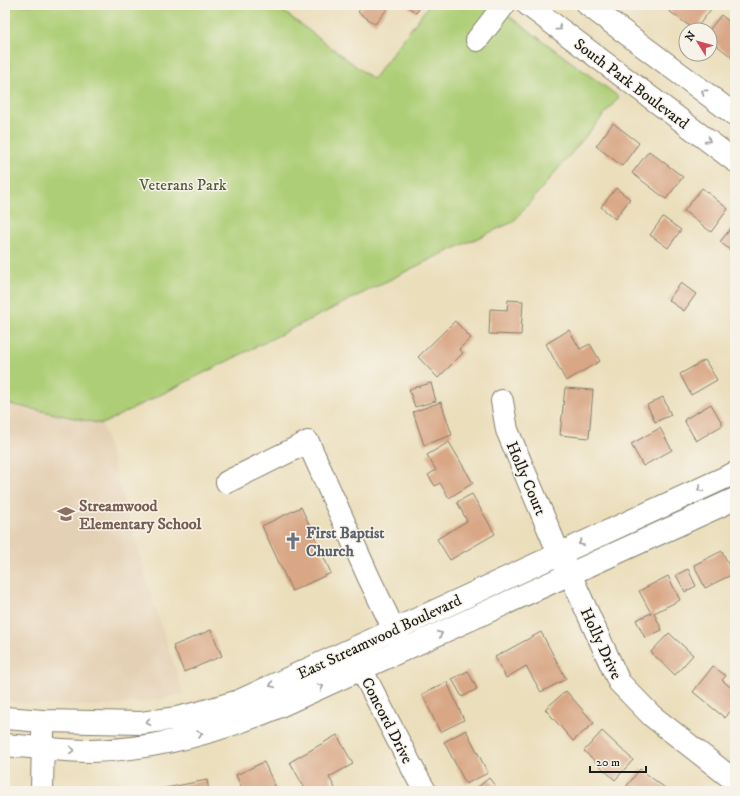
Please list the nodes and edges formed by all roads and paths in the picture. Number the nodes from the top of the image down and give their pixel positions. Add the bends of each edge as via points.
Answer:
1 (504, 5) edge
2 (528, 5) edge
3 (588, 5) edge
4 (477, 40) dead end
5 (735, 115) edge
6 (735, 161) edge
7 (502, 401) dead end
8 (735, 473) edge
9 (227, 482) dead end
10 (735, 499) edge
11 (559, 554) junction
12 (570, 574) junction
13 (394, 629) junction
14 (351, 649) junction
15 (404, 650) junction
16 (362, 669) junction
17 (5, 718) edge
18 (43, 721) junction
19 (5, 745) edge
20 (43, 748) junction
21 (735, 781) edge
22 (42, 791) edge
23 (425, 791) edge

1 - 4 street
2 -> 6 street, South Park Boulevard
5 -> 3 street
7 - 11 street, Holly Court via 506,430
8 -> 11 street, East Streamwood Boulevard
9 - 13 street via 308,442
10 - 12 street, East Streamwood Boulevard
11 - 12 street, Holly Drive
11 - 13 street, East Streamwood Boulevard
15 -> 12 street, East Streamwood Boulevard
12 - 21 street, Holly Drive via 620,682 652,716
13 - 14 street, East Streamwood Boulevard
13 - 15 street
14 - 16 street, Concord Drive
14 -> 18 street, East Streamwood Boulevard via 238,701 177,718 141,723
15 - 16 street, East Streamwood Boulevard
20 -> 16 street, East Streamwood Boulevard via 85,751 123,749 196,736 265,712
16 - 23 street, Concord Drive
17 - 18 street, East Streamwood Boulevard
18 - 20 street
19 - 20 street, East Streamwood Boulevard
20 - 22 street

